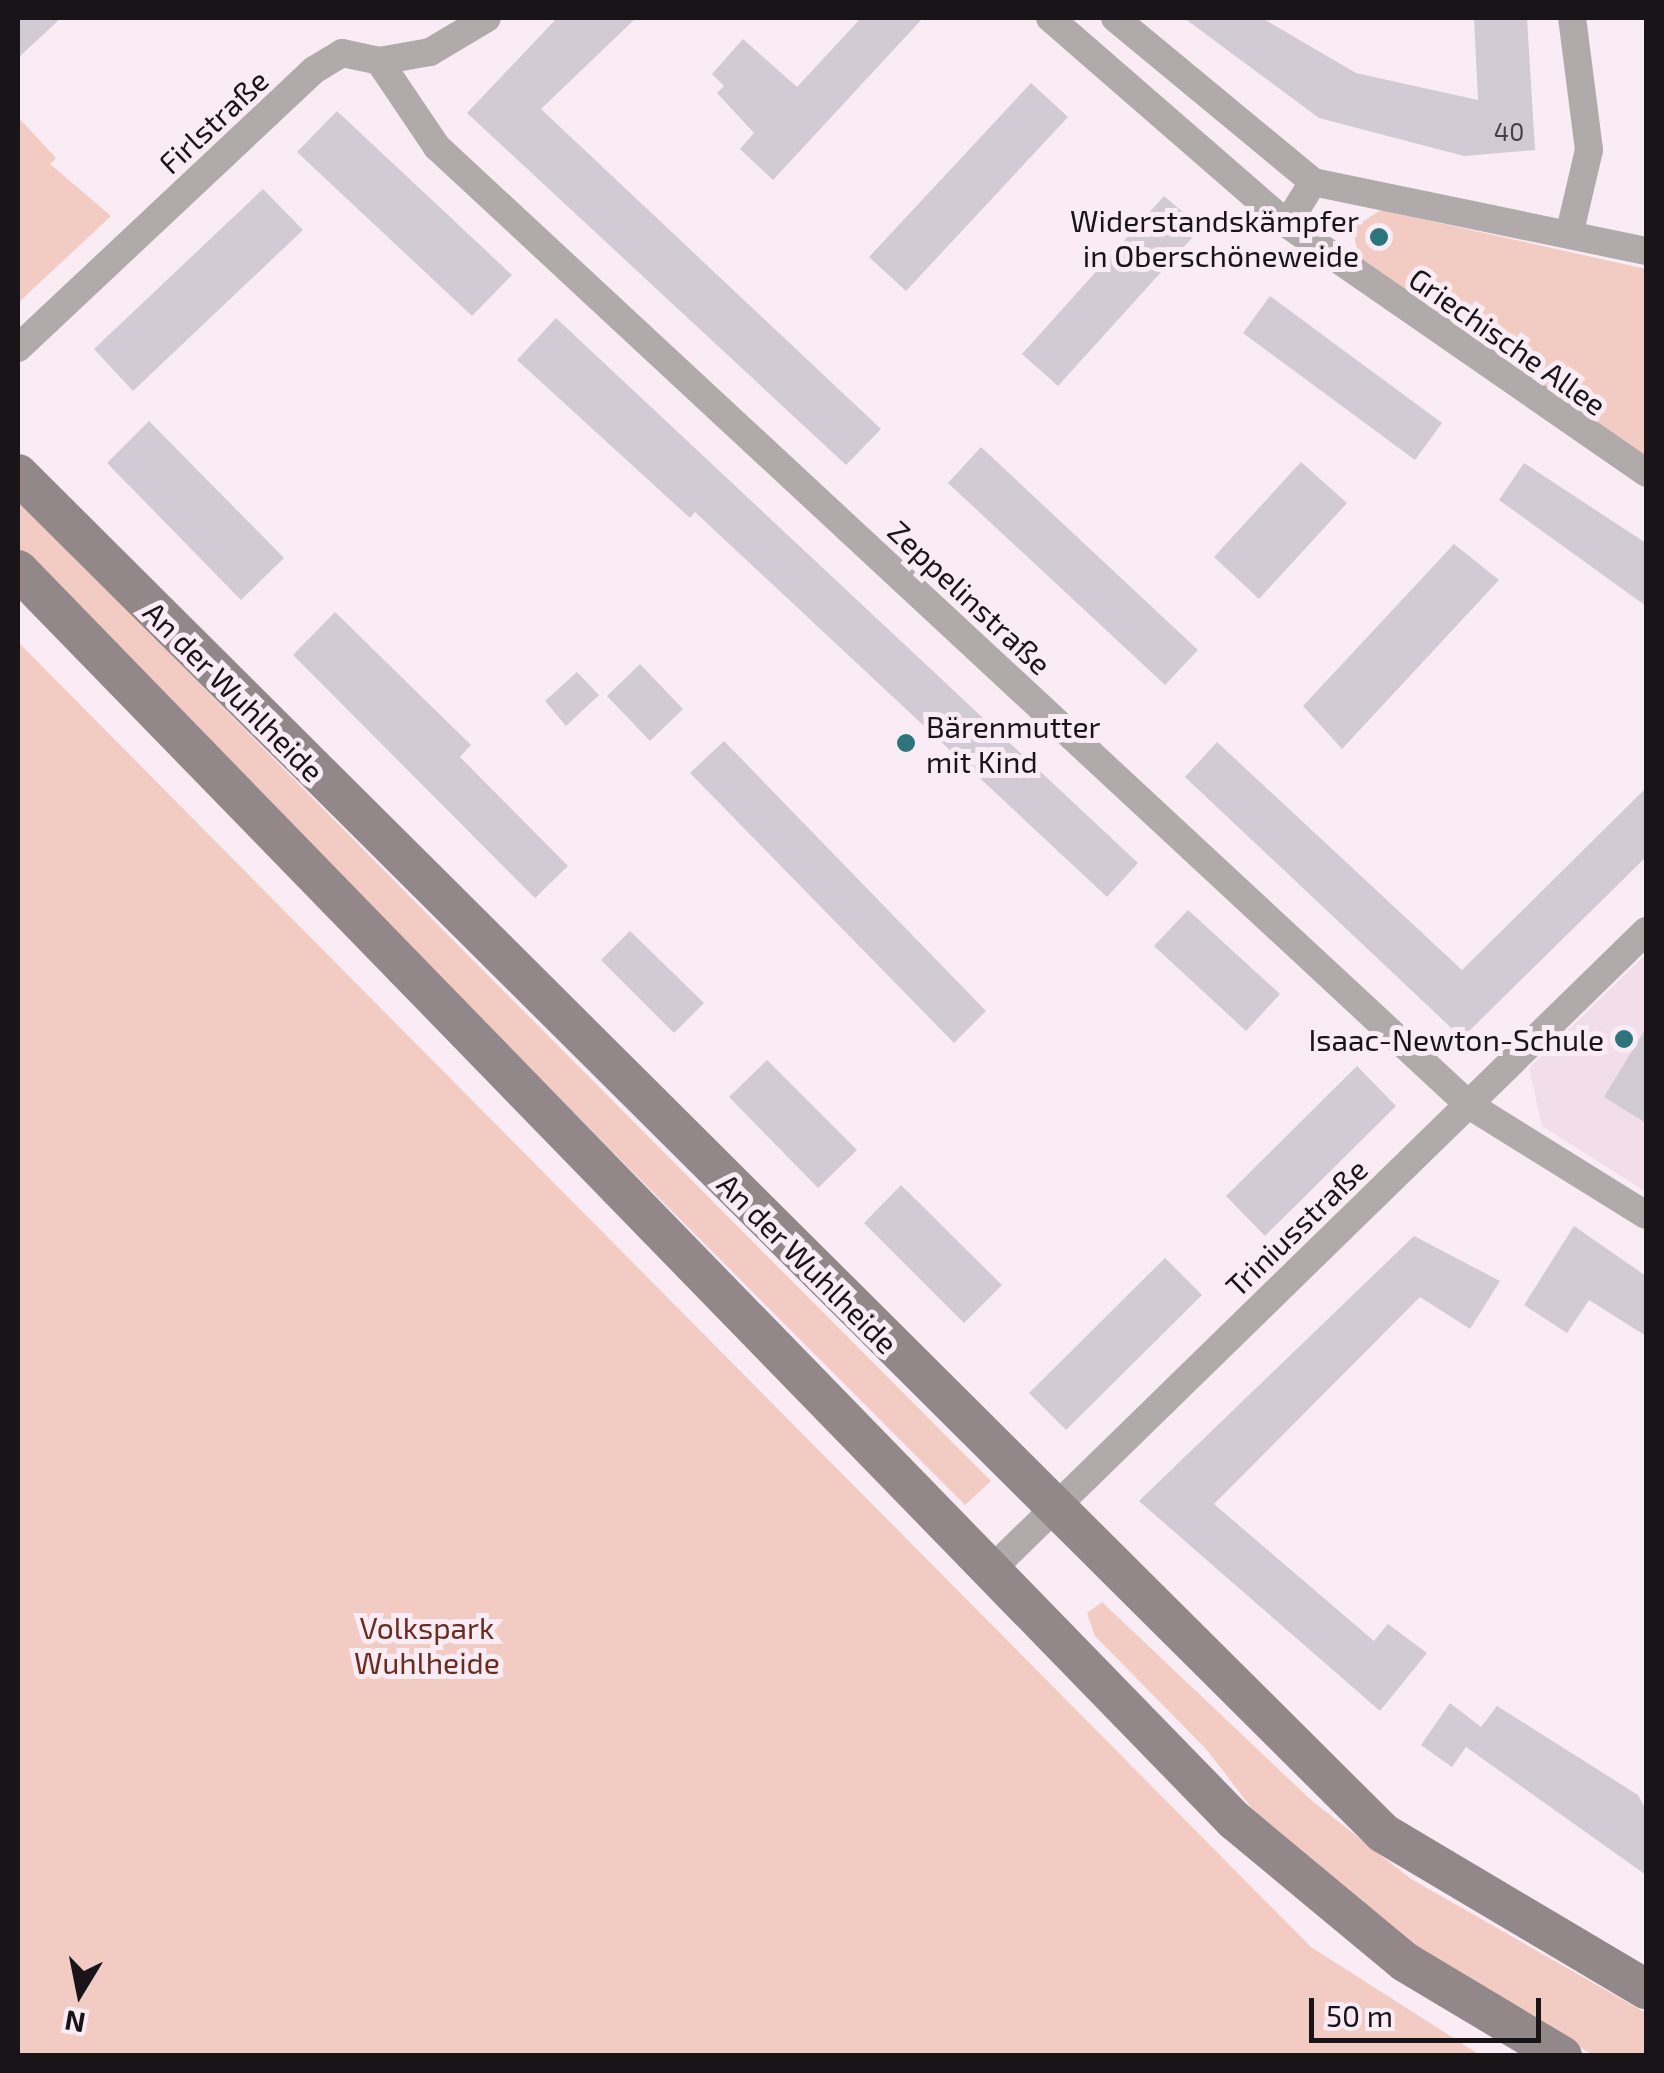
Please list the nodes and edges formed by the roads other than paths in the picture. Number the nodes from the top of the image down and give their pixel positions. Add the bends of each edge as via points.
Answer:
1 (487, 18) edge
2 (1050, 18) edge
3 (1115, 18) edge
4 (1572, 18) edge
5 (379, 61) junction
6 (1313, 182) junction
7 (1288, 224) junction
8 (1570, 231) junction
9 (1646, 251) edge
10 (18, 348) edge
11 (1646, 473) edge
12 (18, 474) edge
13 (18, 570) edge
14 (1646, 931) edge
15 (1469, 1105) junction
16 (1646, 1215) edge
17 (1050, 1511) junction
18 (990, 1570) junction
19 (1646, 1989) edge
20 (1562, 2056) edge

1 - 5 street, Firlstraße via 430,52
2 - 7 street, Griechische Allee
3 - 6 street
4 - 8 street via 1588,150
5 - 10 street, Firlstraße via 342,53 314,70
5 - 15 street, Zeppelinstraße via 438,146
6 - 7 street
6 - 8 street
7 - 11 street, Griechische Allee
8 - 9 street
12 - 17 main road, An der Wuhlheide
13 - 18 main road
14 - 15 street, Triniusstraße
15 - 16 street, Zeppelinstraße
15 - 17 street, Triniusstraße
17 - 18 street, Triniusstraße
17 - 19 main road, An der Wuhlheide via 1383,1833
18 - 20 main road via 1321,1899

